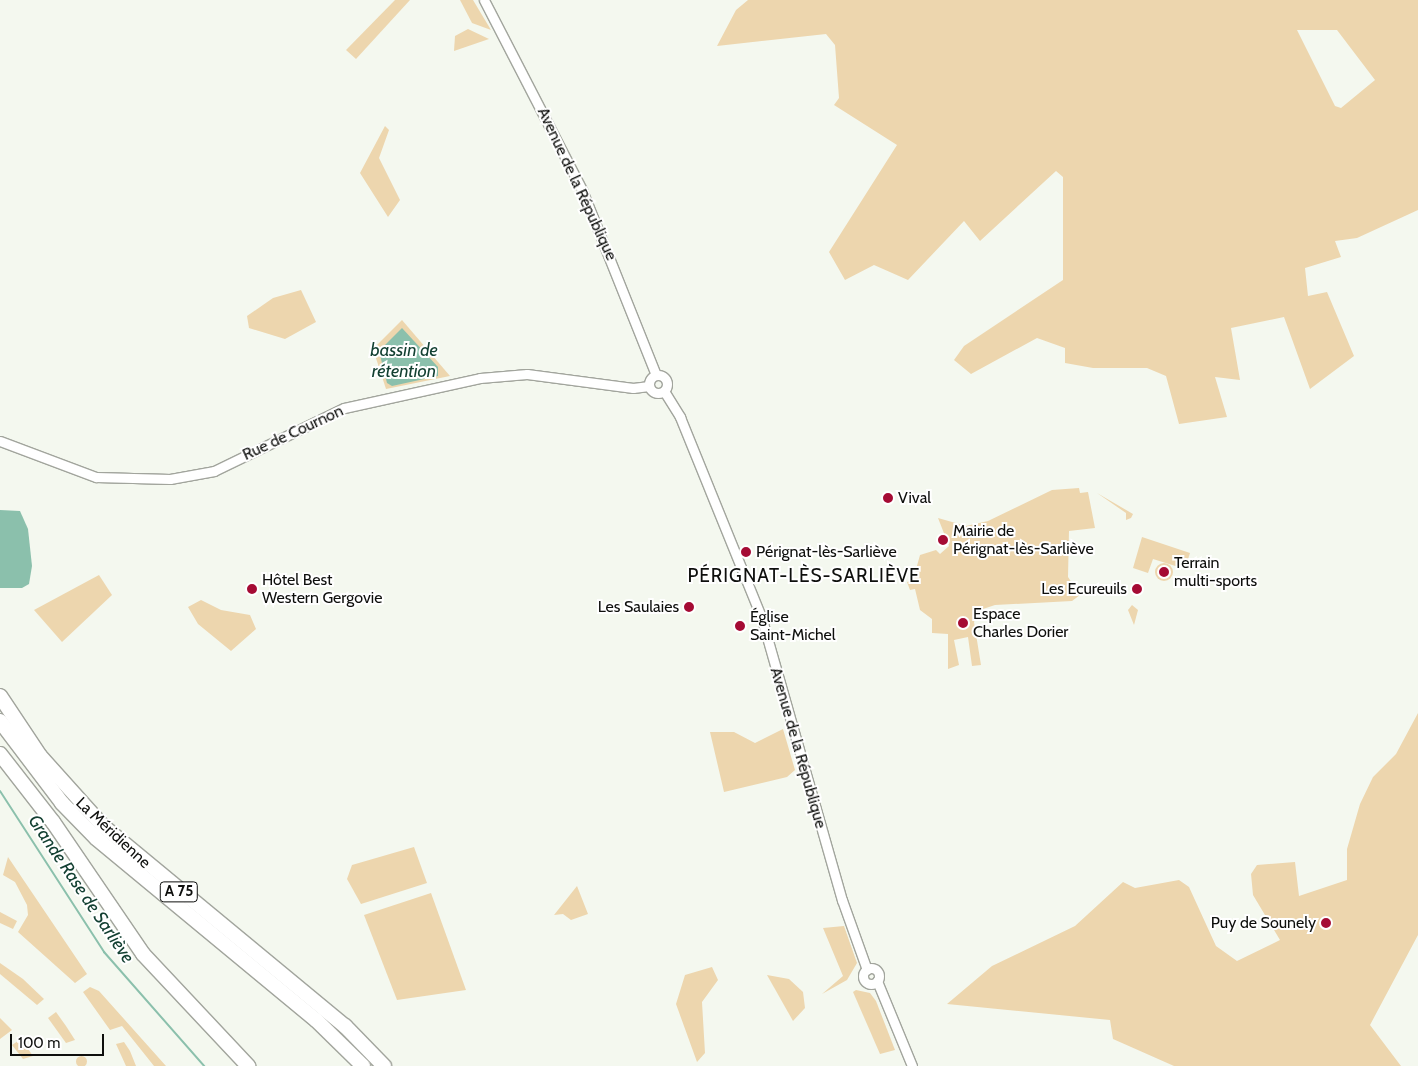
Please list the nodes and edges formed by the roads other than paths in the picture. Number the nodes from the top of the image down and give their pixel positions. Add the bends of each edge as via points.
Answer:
1 (484, 0) edge
2 (656, 375) junction
3 (649, 386) junction
4 (664, 391) junction
5 (1, 442) edge
6 (0, 696) edge
7 (0, 721) edge
8 (0, 742) edge
9 (0, 754) edge
10 (28, 789) junction
11 (248, 1066) edge
12 (364, 1066) edge
13 (384, 1066) edge
14 (912, 1066) edge

1 - 2 street, Avenue de la République via 582,190
2 - 3 street
2 - 4 street, Avenue de la République via 667,380
3 - 4 street via 655,393
3 - 5 street, Rue de Cournon via 633,388 527,374 480,378 344,408 214,471 170,479 96,477
4 - 14 street, Avenue de la République via 680,417 761,616 844,907 867,970 876,970 873,982
6 - 13 highway, La Méridienne / A 75 via 40,756 103,826 330,1014
7 - 12 highway, La Méridienne / A 75 via 62,803 96,838 316,1020
8 - 10 highway
9 - 10 highway
10 - 11 highway via 143,954

